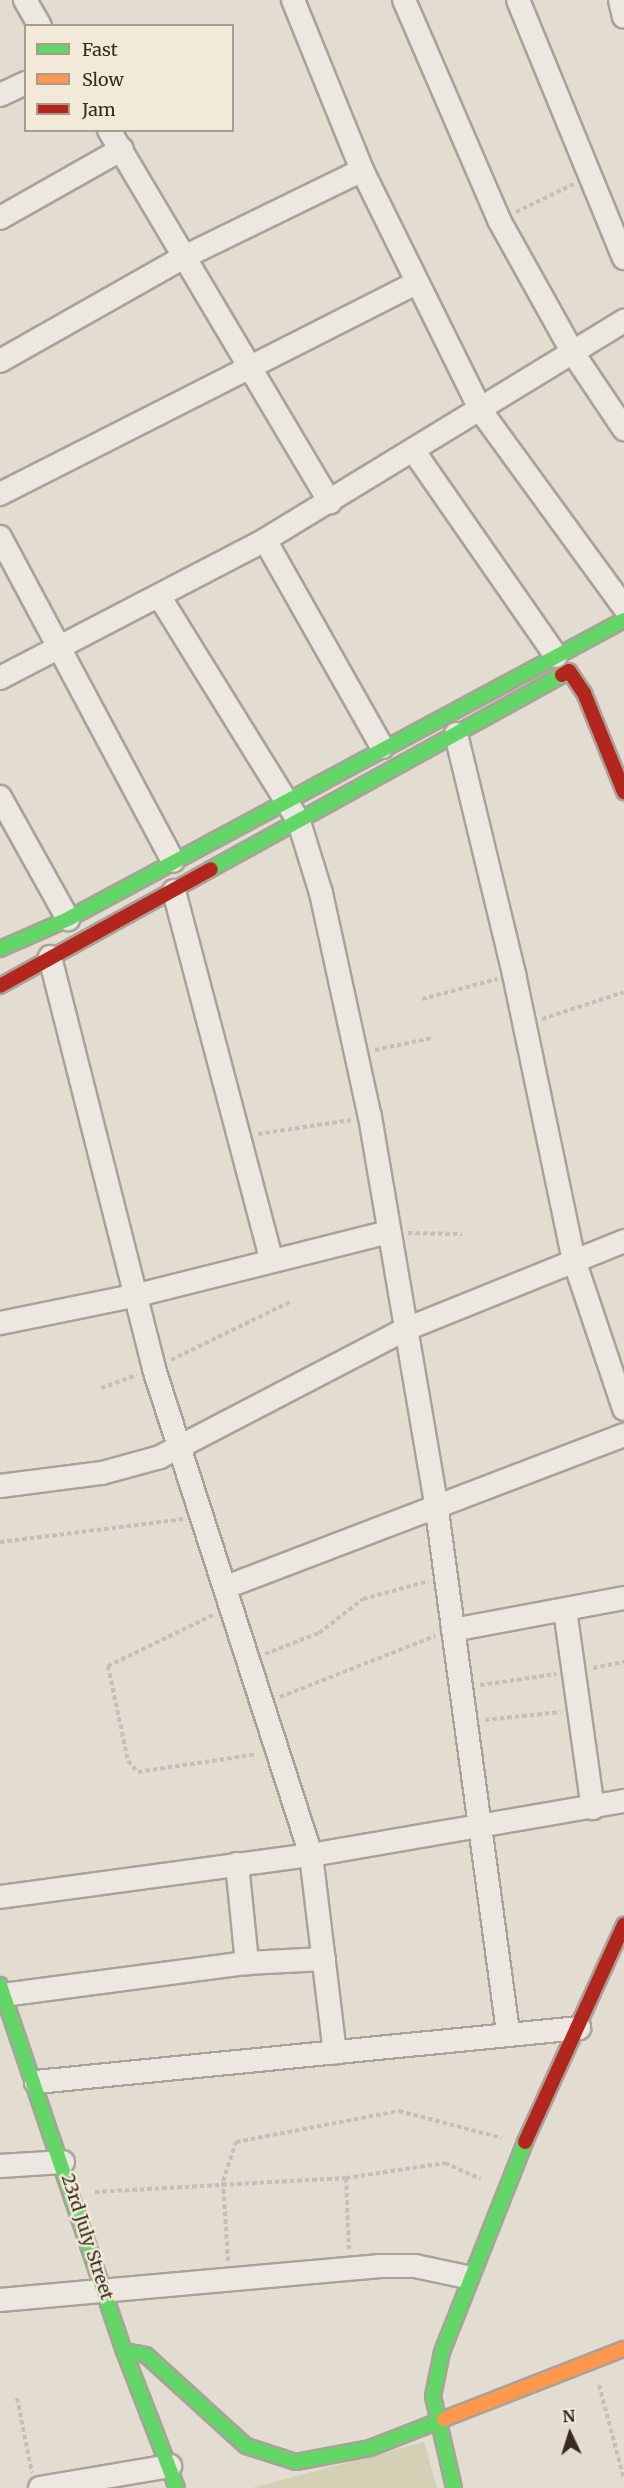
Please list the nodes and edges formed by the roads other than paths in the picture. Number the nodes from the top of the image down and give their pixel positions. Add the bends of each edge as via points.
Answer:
1 (25, 0) edge
2 (292, 0) edge
3 (404, 0) edge
4 (518, 0) edge
5 (620, 0) edge
6 (624, 17) edge
7 (39, 24) edge
8 (24, 84) edge
9 (0, 95) edge
10 (110, 132) edge
11 (122, 149) junction
12 (362, 170) junction
13 (0, 218) edge
14 (184, 257) junction
15 (624, 258) edge
16 (416, 284) junction
17 (624, 321) edge
18 (573, 353) junction
19 (0, 361) edge
20 (252, 367) junction
21 (481, 411) junction
22 (624, 429) edge
23 (415, 453) junction
24 (0, 494) edge
25 (330, 502) junction
26 (0, 537) edge
27 (265, 540) junction
28 (161, 599) junction
29 (624, 607) edge
30 (624, 620) edge
31 (56, 651) junction
32 (587, 661) dead end
33 (563, 664) junction
34 (0, 678) edge
35 (456, 734) junction
36 (382, 747) junction
37 (624, 792) edge
38 (0, 797) edge
39 (285, 798) junction
40 (299, 822) junction
41 (173, 861) junction
42 (174, 891) junction
43 (68, 919) junction
44 (0, 949) edge
45 (50, 957) junction
46 (0, 986) edge
47 (389, 1232) junction
48 (624, 1241) edge
49 (271, 1259) junction
50 (574, 1260) junction
51 (138, 1295) junction
52 (0, 1323) edge
53 (405, 1330) junction
54 (624, 1408) edge
55 (624, 1435) edge
56 (178, 1445) junction
57 (0, 1486) edge
58 (437, 1511) junction
59 (230, 1596) junction
60 (624, 1598) edge
61 (565, 1610) junction
62 (453, 1630) junction
63 (624, 1802) edge
64 (593, 1808) junction
65 (483, 1827) junction
66 (311, 1855) junction
67 (237, 1864) junction
68 (0, 1897) edge
69 (624, 1924) edge
70 (324, 1959) junction
71 (247, 1963) junction
72 (2, 1990) edge
73 (6, 2023) edge
74 (579, 2028) junction
75 (508, 2032) junction
76 (335, 2053) junction
77 (36, 2082) junction
78 (63, 2162) junction
79 (0, 2166) edge
80 (467, 2277) junction
81 (104, 2290) junction
82 (0, 2300) edge
83 (624, 2349) edge
84 (124, 2351) junction
85 (436, 2423) junction
86 (170, 2466) junction
87 (36, 2482) edge
88 (177, 2488) edge
89 (454, 2488) edge

1 - 7 street
2 - 12 street
3 - 18 street via 499,220
4 - 15 street
5 - 6 street
8 - 9 street
10 - 11 street
11 - 13 street
11 - 14 street
12 - 14 street
12 - 16 street
14 - 19 street
14 - 20 street
16 - 20 street
16 - 21 street
17 - 18 street
18 - 21 street
18 - 22 street
20 - 24 street
20 - 25 street
21 - 23 street
21 - 29 street
23 - 25 street
23 - 33 street
25 - 27 street
26 - 31 street
27 - 28 street
27 - 36 street
28 - 31 street
28 - 39 street
30 - 33 street
31 - 34 street
31 - 41 street
32 - 33 street
33 - 35 street
33 - 36 street
33 - 37 street via 584,693
35 - 40 street
35 - 50 street via 514,974
36 - 39 street
38 - 43 street
39 - 40 street
39 - 41 street
40 - 42 street
40 - 47 street via 321,893 369,1117
41 - 43 street
42 - 45 street
42 - 49 street via 242,1136
43 - 44 street
45 - 46 street
45 - 51 street
47 - 49 street
47 - 53 street
48 - 50 street
49 - 51 street
50 - 53 street
50 - 54 street
51 - 52 street
51 - 56 street via 154,1369
53 - 56 street
53 - 58 street
55 - 58 street
56 - 57 street via 124,1469
56 - 59 street
58 - 59 street
58 - 62 street
59 - 66 street
60 - 61 street
61 - 62 street
61 - 64 street via 583,1710
62 - 65 street
63 - 64 street
64 - 65 street
65 - 66 street
65 - 75 street
66 - 67 street
66 - 70 street
67 - 68 street
67 - 71 street
69 - 74 street
70 - 71 street
70 - 76 street
71 - 72 street
72 - 73 street, 23rd July Street
73 - 77 street, 23rd July Street
74 - 75 street
74 - 80 street
75 - 76 street
76 - 77 street
77 - 78 street, 23rd July Street
78 - 79 street
78 - 81 street, 23rd July Street
80 - 81 street via 415,2266 350,2268
80 - 85 street via 436,2372
81 - 82 street
81 - 84 street, 23rd July Street
83 - 85 street
84 - 85 street via 146,2355 246,2446 278,2459 346,2455
84 - 86 street, 23rd July Street
85 - 89 street
86 - 87 street
86 - 88 street, 23rd July Street

